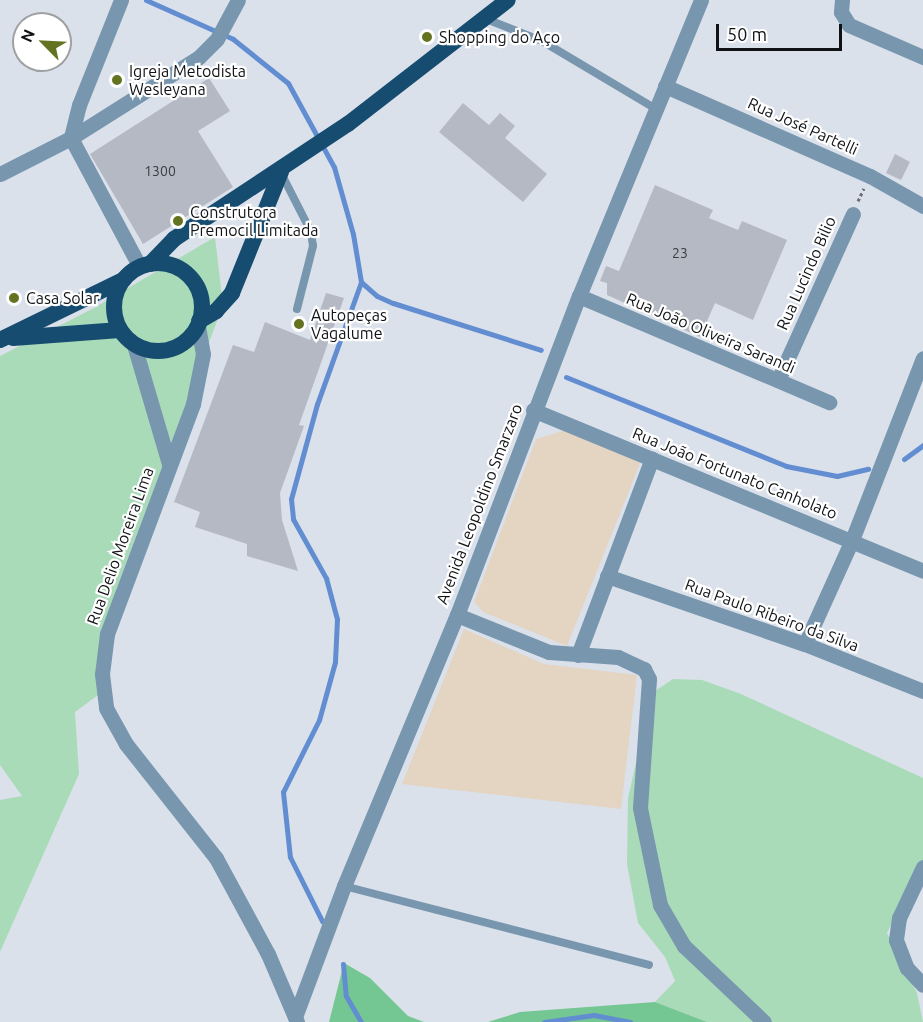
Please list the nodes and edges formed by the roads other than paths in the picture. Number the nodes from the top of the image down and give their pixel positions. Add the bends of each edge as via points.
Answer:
1 (121, 0) edge
2 (238, 0) edge
3 (508, 0) edge
4 (701, 0) edge
5 (841, 1) edge
6 (484, 18) junction
7 (923, 57) edge
8 (665, 86) junction
9 (656, 109) junction
10 (71, 138) junction
11 (281, 172) junction
12 (0, 174) edge
13 (923, 206) edge
14 (853, 214) road end
15 (145, 265) junction
16 (123, 280) junction
17 (579, 297) junction
18 (297, 309) dead end
19 (198, 323) junction
20 (120, 330) junction
21 (2, 339) edge
22 (134, 345) junction
23 (923, 358) edge
24 (778, 380) junction
25 (829, 402) dead end
26 (533, 410) junction
27 (652, 458) junction
28 (169, 464) junction
29 (852, 540) junction
30 (923, 571) edge
31 (607, 576) junction
32 (457, 615) junction
33 (805, 644) junction
34 (578, 655) junction
35 (923, 691) edge
36 (923, 867) edge
37 (344, 886) junction
38 (649, 965) dead end
39 (923, 985) edge
40 (296, 1019) edge
41 (764, 1022) edge

1 - 10 street via 83,94
2 - 10 street via 217,39 182,69
3 - 6 highway
4 - 8 street, Avenida Leopoldino Smarzaro
5 - 7 street via 849,25
6 - 9 lane via 542,41
6 - 11 highway
8 - 9 street, Avenida Leopoldino Smarzaro
8 - 13 street, Rua José Partelli via 870,176
9 - 17 street, Avenida Leopoldino Smarzaro
10 - 12 street
10 - 15 street
11 - 15 highway via 212,212
11 - 18 lane via 311,232 313,246
11 - 19 highway via 232,293
14 - 24 street, Rua Lucindo Bilio
15 - 16 highway
15 - 19 highway via 171,265 189,276 200,294
16 - 20 highway via 114,310
16 - 21 highway
17 - 24 street, Rua João Oliveira Sarandi
17 - 26 street, Avenida Leopoldino Smarzaro
19 - 22 highway via 175,348 154,352
19 - 28 street, Rua Delio Moreira Lima via 203,354 200,378
20 - 21 highway
20 - 22 highway
22 - 28 street, Rua Delio Moreira Lima
23 - 29 street
24 - 25 street, Rua João Oliveira Sarandi
26 - 27 street, Rua João Fortunato Canholato
26 - 32 street, Avenida Leopoldino Smarzaro
27 - 29 street, Rua João Fortunato Canholato
27 - 31 street
28 - 40 street, Rua Delio Moreira Lima via 107,634 102,674 106,708 126,744 216,858 247,912
29 - 30 street, Rua João Fortunato Canholato
29 - 33 street
31 - 33 street, Rua Paulo Ribeiro da Silva
31 - 34 street
32 - 34 street via 549,652
32 - 37 street, Avenida Leopoldino Smarzaro
33 - 35 street, Rua Paulo Ribeiro da Silva
34 - 41 street via 630,660 644,669 649,679 640,808 660,905 684,946
36 - 39 street via 899,918 896,940 908,968
37 - 38 lane
37 - 40 street, Avenida Leopoldino Smarzaro

